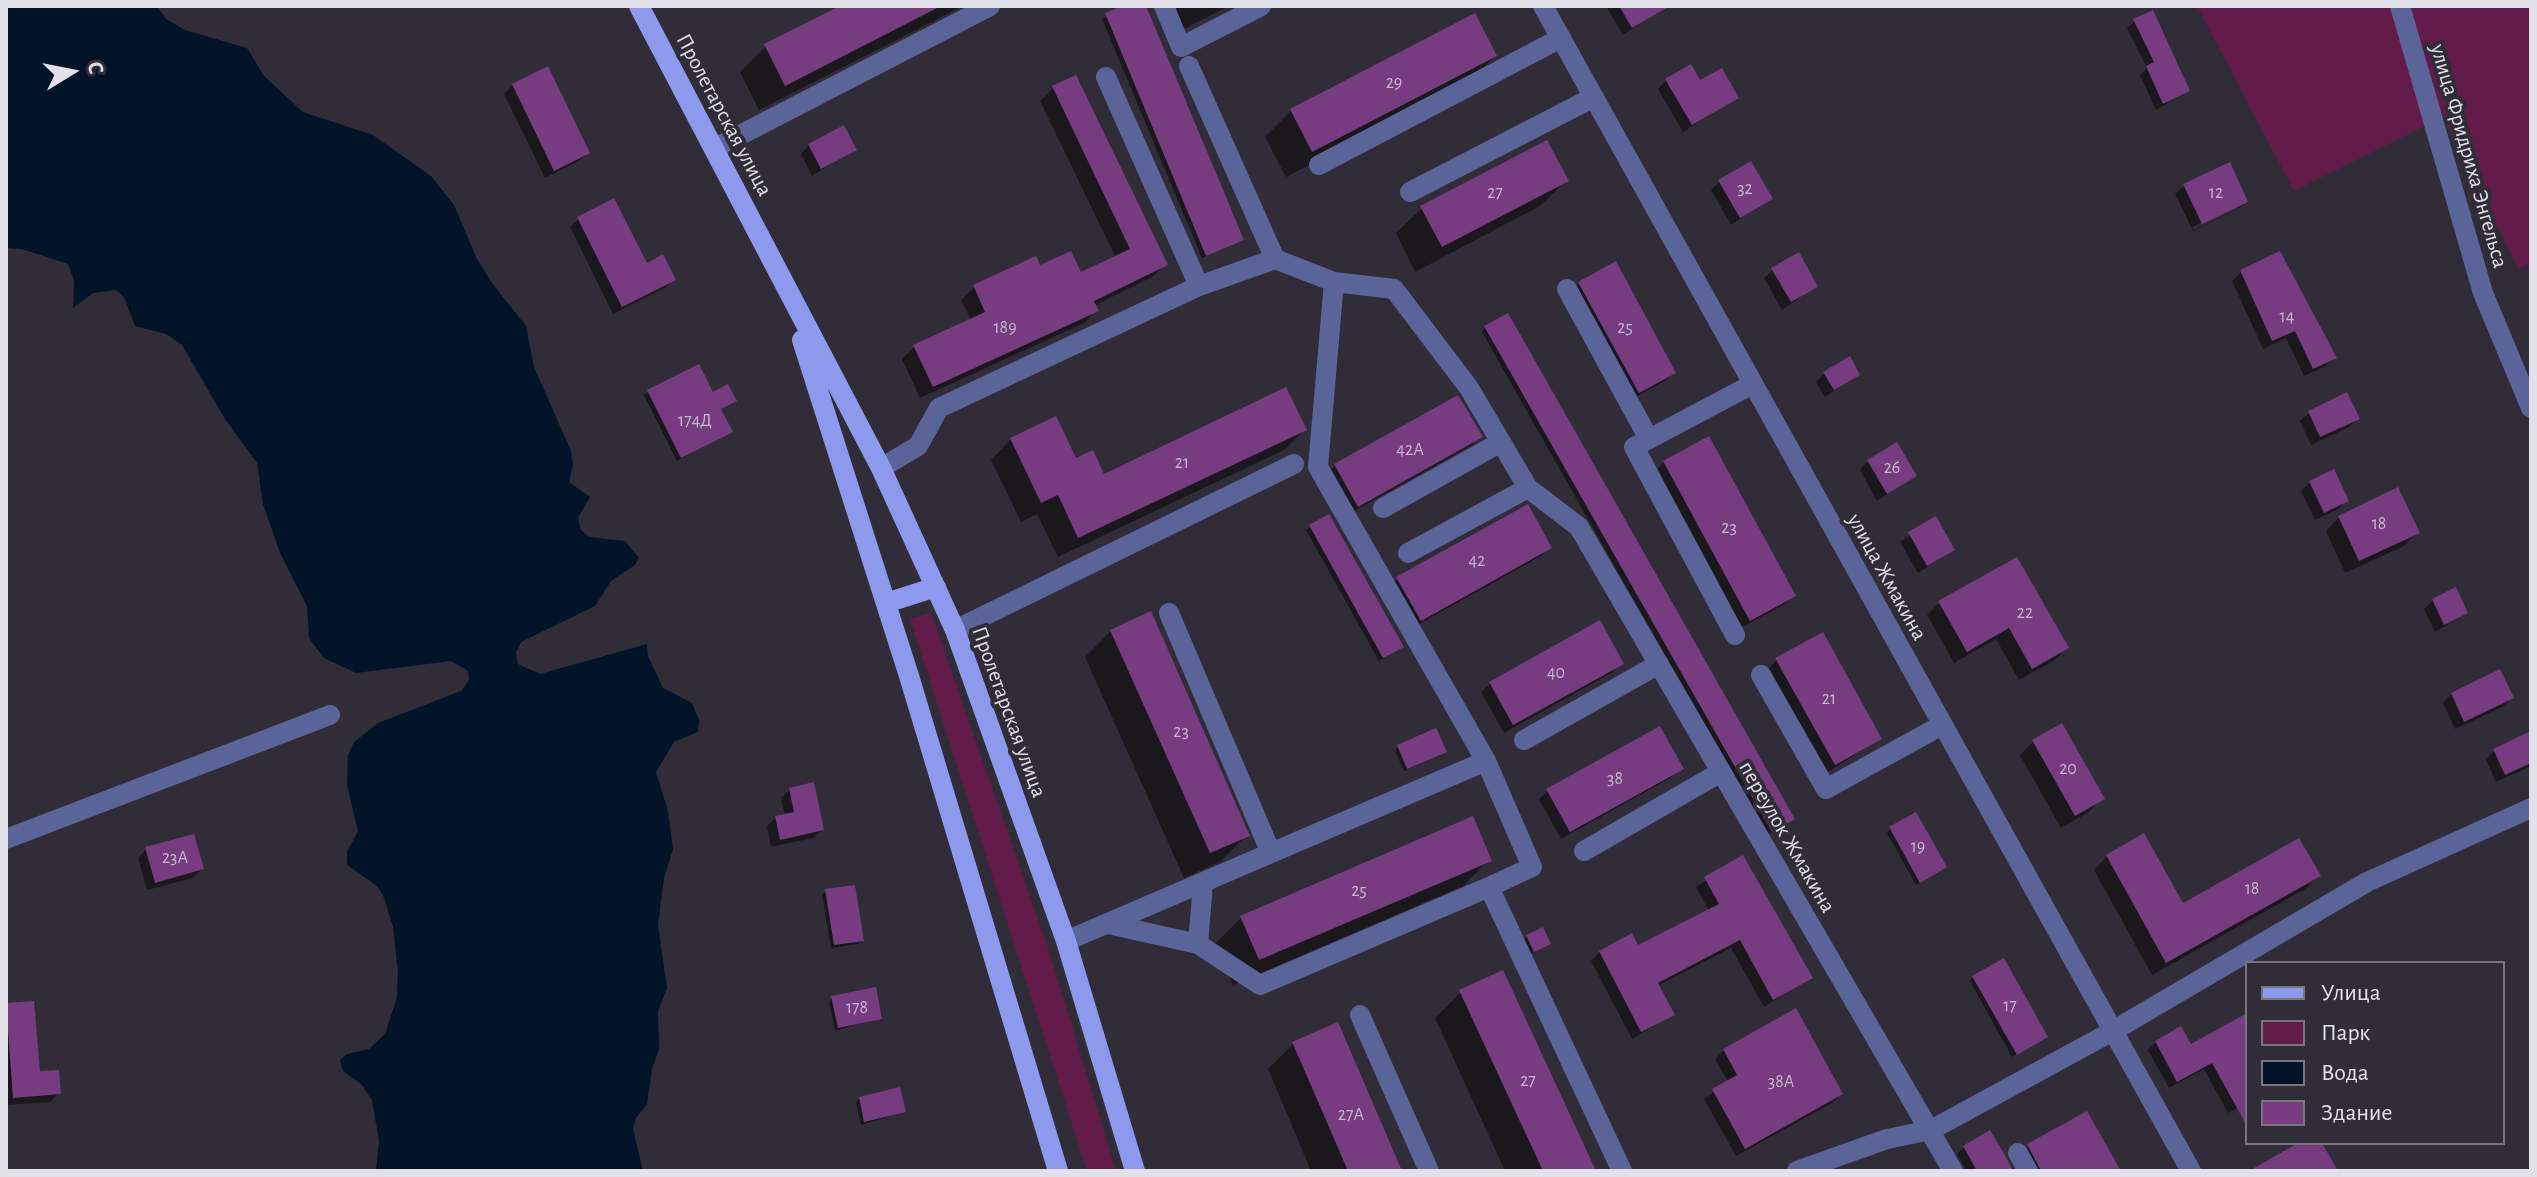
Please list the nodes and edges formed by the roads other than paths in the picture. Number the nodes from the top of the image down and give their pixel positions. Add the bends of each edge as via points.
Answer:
1 (639, 6) edge
2 (990, 6) edge
3 (1164, 6) edge
4 (1261, 6) edge
5 (1543, 6) edge
6 (2400, 6) edge
7 (1561, 38) junction
8 (1189, 66) dead end
9 (1106, 77) dead end
10 (1594, 97) junction
11 (715, 148) junction
12 (1319, 165) dead end
13 (1410, 192) dead end
14 (1275, 259) junction
15 (1334, 282) junction
16 (1199, 286) junction
17 (1567, 289) dead end
18 (787, 290) junction
19 (1751, 385) junction
20 (2531, 408) edge
21 (1649, 439) junction
22 (1501, 442) junction
23 (1294, 464) dead end
24 (881, 468) junction
25 (1528, 488) junction
26 (1383, 508) dead end
27 (1408, 553) dead end
28 (936, 587) junction
29 (886, 603) junction
30 (1169, 613) dead end
31 (955, 630) junction
32 (1735, 635) dead end
33 (1659, 664) junction
34 (1761, 675) dead end
35 (330, 715) dead end
36 (1942, 725) junction
37 (1524, 740) dead end
38 (1486, 761) junction
39 (1721, 772) junction
40 (2531, 808) edge
41 (6, 839) edge
42 (1584, 851) dead end
43 (1271, 853) junction
44 (1203, 883) junction
45 (1489, 887) junction
46 (1108, 924) junction
47 (1066, 941) junction
48 (1198, 944) junction
49 (1360, 1015) dead end
50 (2111, 1032) junction
51 (1931, 1130) junction
52 (1058, 1171) edge
53 (1135, 1171) edge
54 (1429, 1171) edge
55 (1622, 1171) edge
56 (1797, 1171) edge
57 (1953, 1171) edge
58 (2191, 1171) edge

1 - 11 main road, Пролетарская улица
2 - 11 street
3 - 4 street via 1181,47
5 - 7 street, улица Жмакина
6 - 20 street, улица Фридриха Энгельса via 2483,293
7 - 10 street, улица Жмакина
7 - 12 street
8 - 14 street
9 - 16 street
10 - 13 street
10 - 19 street, улица Жмакина
11 - 18 main road, Пролетарская улица
14 - 15 street
14 - 16 street
15 - 22 street via 1394,289 1469,388
15 - 38 street via 1318,467
16 - 24 street via 939,408 918,446
17 - 21 street
18 - 24 main road, Пролетарская улица
18 - 29 main road, Пролетарская улица
19 - 21 street
19 - 36 street, улица Жмакина
21 - 32 street via 1634,447
22 - 25 street
22 - 26 street
23 - 31 street
24 - 28 main road, Пролетарская улица
25 - 27 street
25 - 33 street, переулок Жмакина via 1579,527
28 - 29 main road
28 - 31 main road, Пролетарская улица
29 - 52 main road, Пролетарская улица
30 - 43 street
31 - 47 main road, Пролетарская улица
33 - 37 street
33 - 39 street, переулок Жмакина
34 - 36 street via 1826,789
35 - 41 street
36 - 50 street, улица Жмакина
38 - 43 street
38 - 45 street via 1532,867
39 - 42 street
39 - 51 street, переулок Жмакина
40 - 50 street via 2367,882
43 - 44 street
44 - 46 street
44 - 48 street
45 - 48 street via 1260,985
45 - 55 street
46 - 47 street
46 - 48 street
47 - 53 main road, Пролетарская улица
49 - 54 street
50 - 51 street
50 - 58 street, улица Жмакина
51 - 56 street via 1887,1139
51 - 57 street, переулок Жмакина

